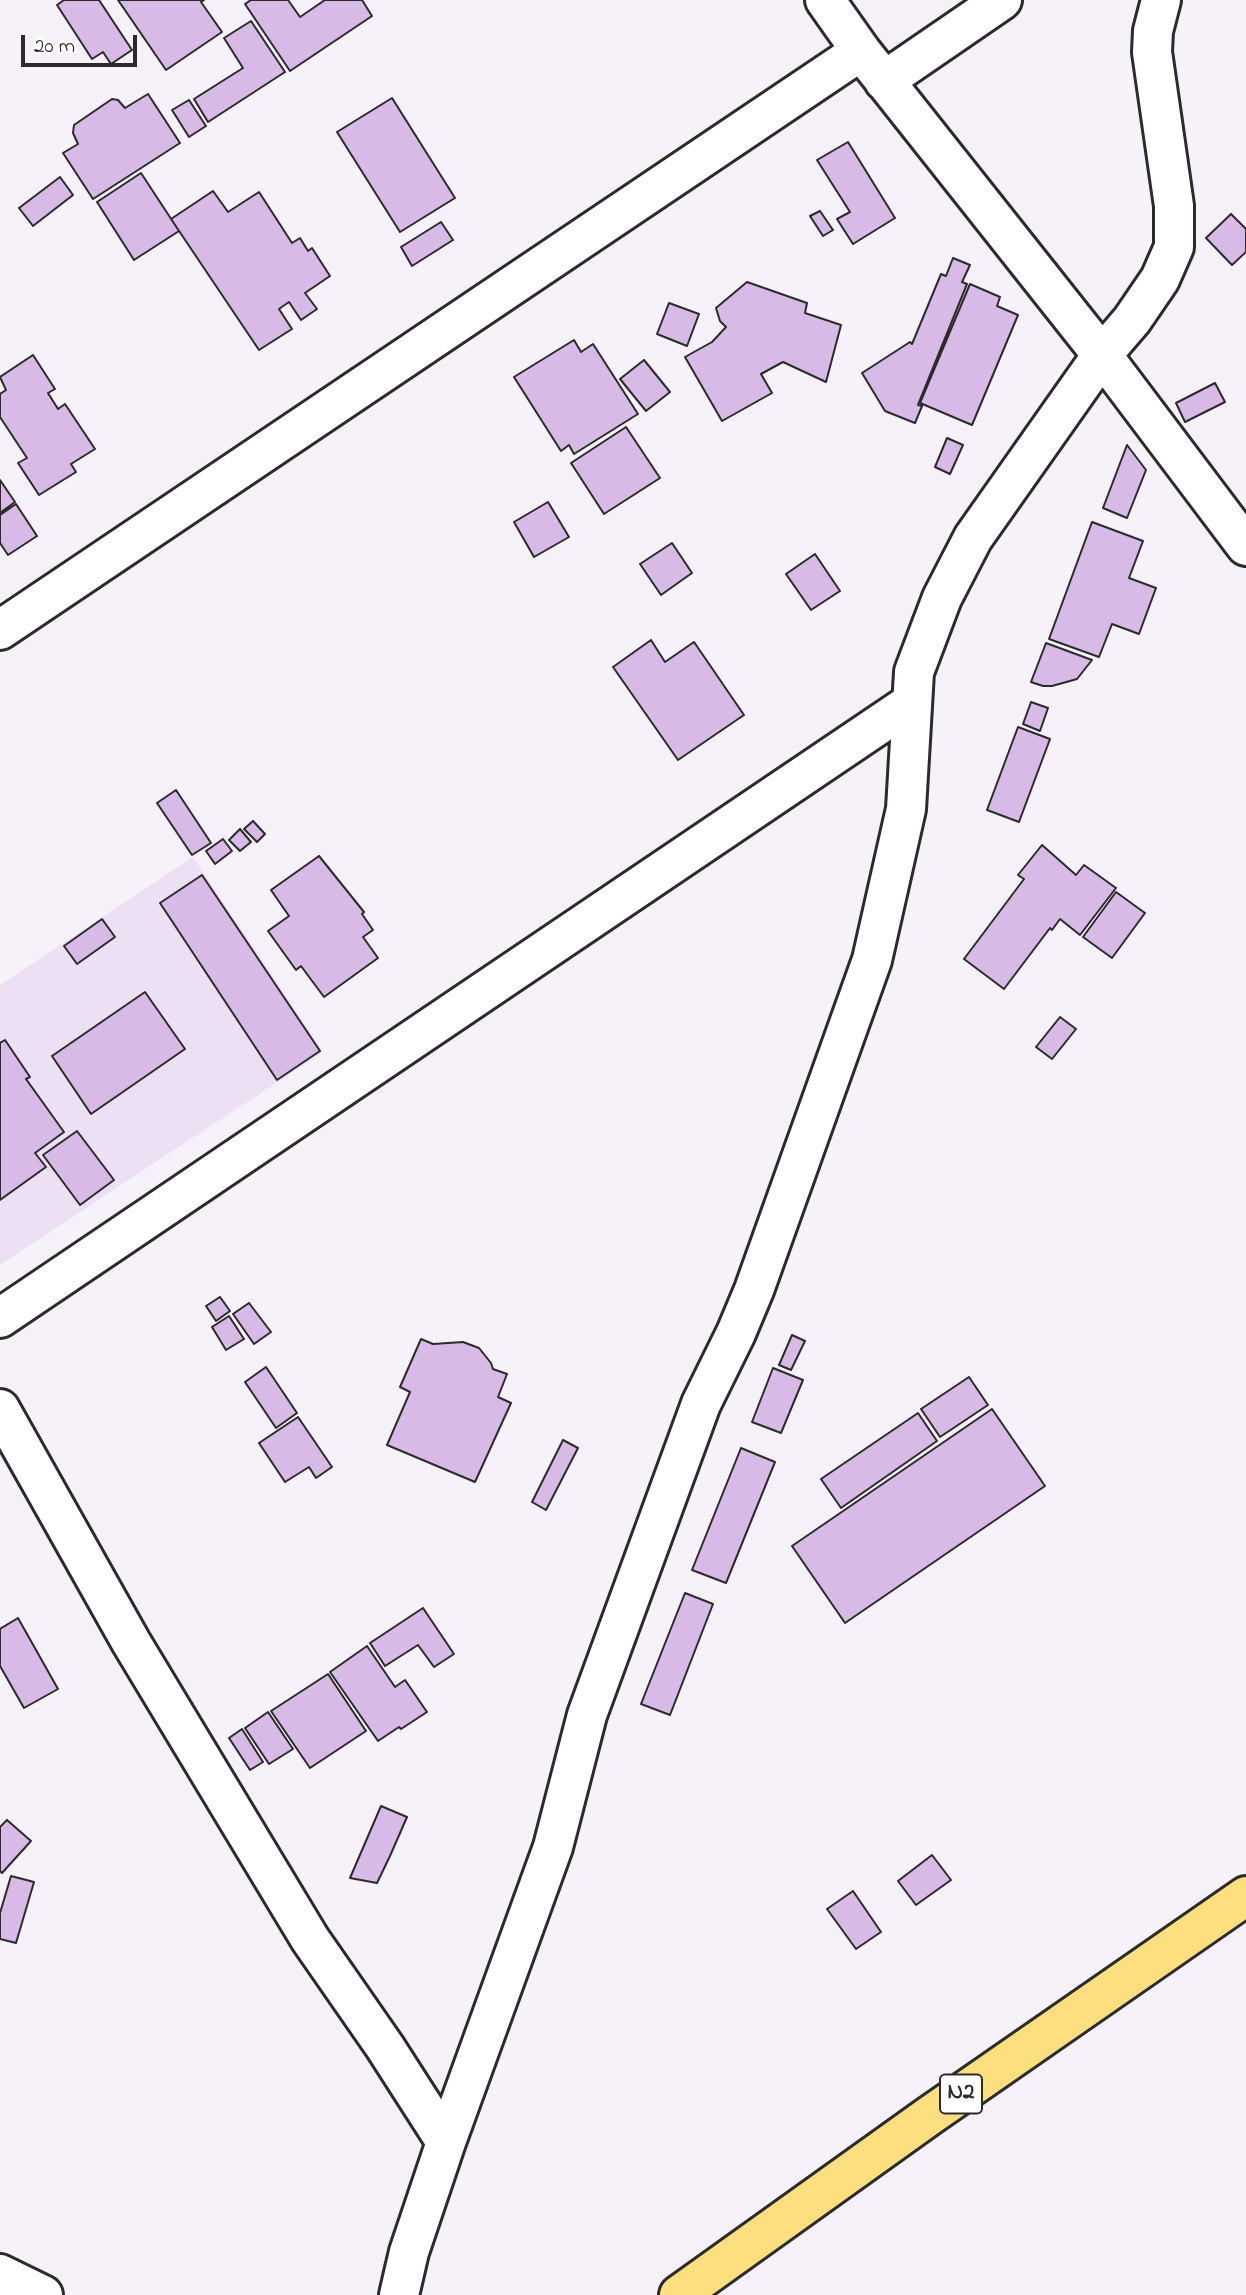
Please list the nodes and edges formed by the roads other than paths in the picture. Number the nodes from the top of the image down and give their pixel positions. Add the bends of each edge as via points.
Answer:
1 (825, 0) edge
2 (1002, 0) edge
3 (1161, 0) edge
4 (861, 51) junction
5 (884, 81) junction
6 (1102, 355) junction
7 (1246, 547) edge
8 (0, 630) edge
9 (911, 703) junction
10 (0, 1318) edge
11 (0, 1409) edge
12 (1246, 1896) edge
13 (446, 2142) junction
14 (0, 2274) edge
15 (43, 2295) edge
16 (398, 2295) edge
17 (679, 2295) edge

1 - 4 street
2 - 5 street
3 - 6 street via 1152,52 1174,206 1174,247 1160,279
4 - 5 street
4 - 8 street
5 - 6 street
6 - 7 street
6 - 9 street via 973,538 942,598 914,672
9 - 10 street
9 - 13 street via 906,809 872,960 754,1290 701,1404 587,1715 553,1847
11 - 13 street via 131,1642 310,1939
12 - 17 main road, N2
13 - 16 street
14 - 15 street

